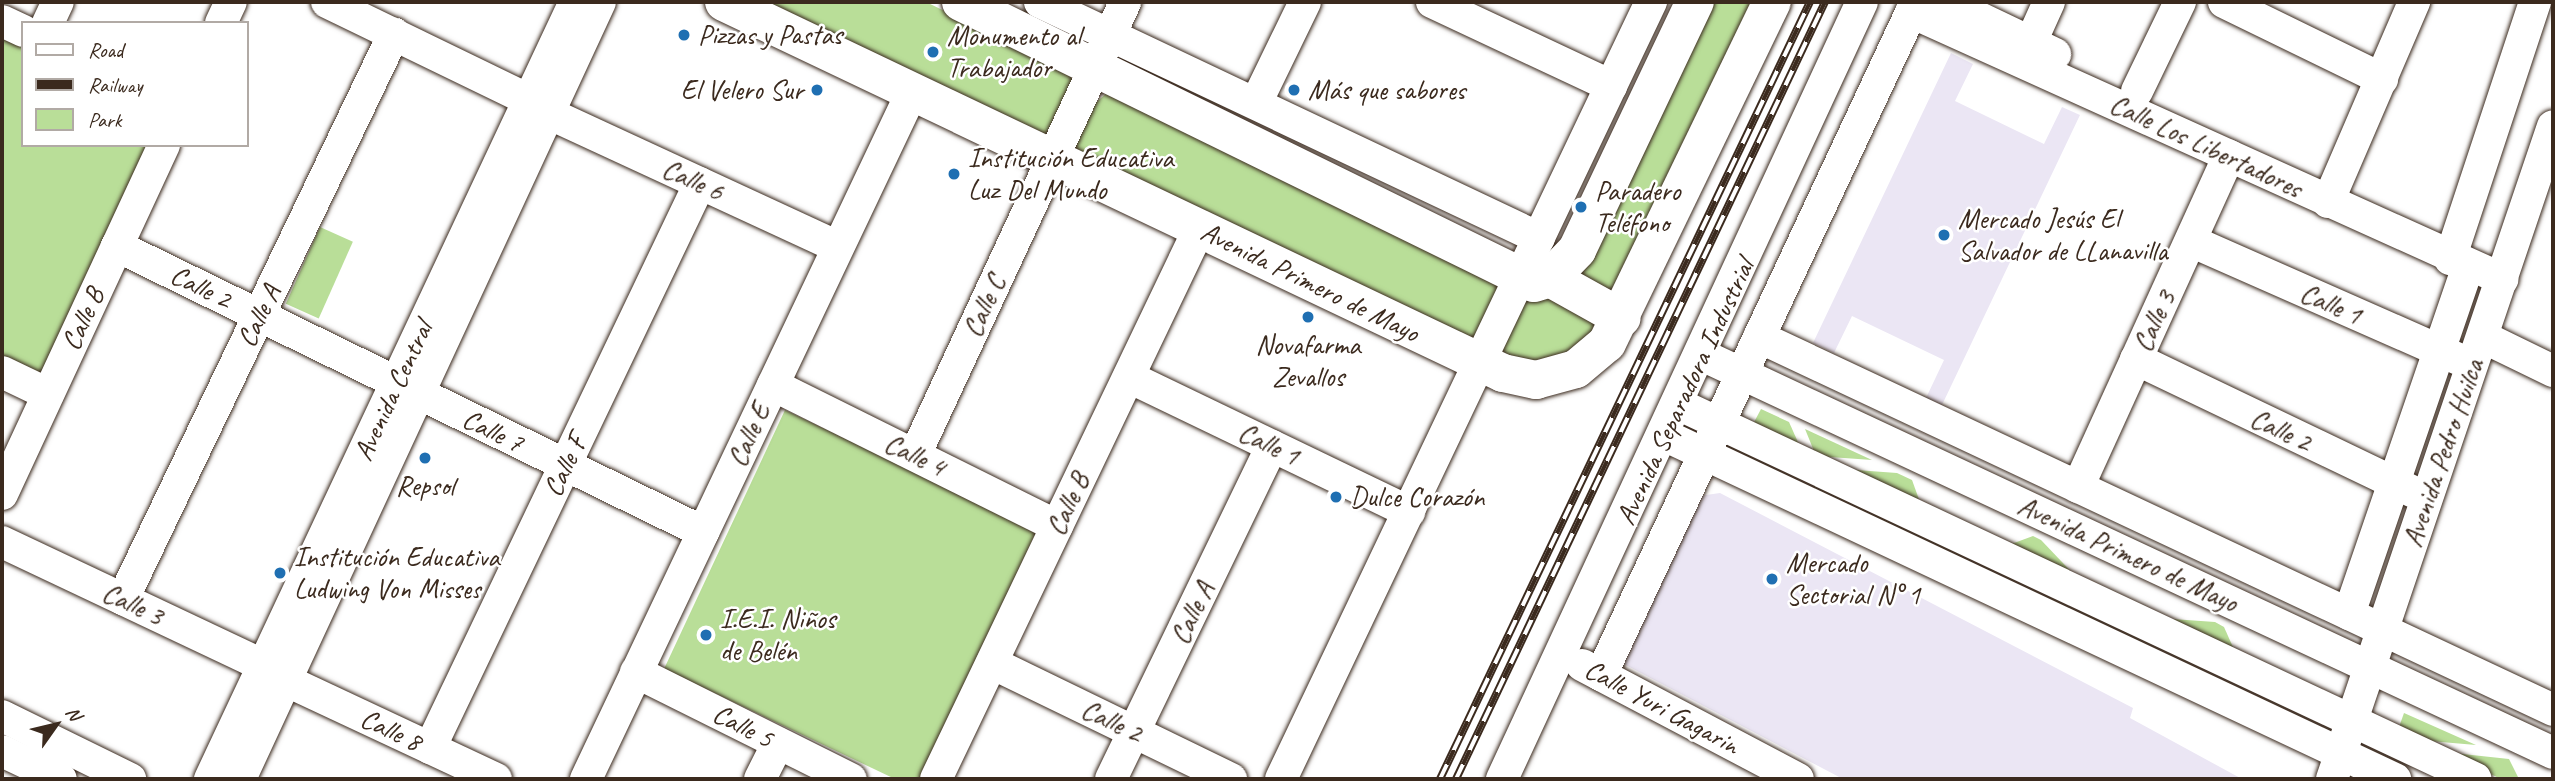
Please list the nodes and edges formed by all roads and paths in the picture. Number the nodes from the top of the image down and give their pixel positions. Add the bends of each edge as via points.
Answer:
1 (58, 2) edge
2 (231, 2) edge
3 (327, 2) edge
4 (575, 2) edge
5 (600, 2) edge
6 (724, 2) edge
7 (961, 2) edge
8 (1040, 2) edge
9 (1125, 2) edge
10 (1304, 2) edge
11 (1432, 2) edge
12 (1651, 2) edge
13 (1695, 2) edge
14 (1772, 2) edge
15 (1862, 2) edge
16 (1946, 2) edge
17 (2049, 2) edge
18 (2180, 2) edge
19 (2224, 2) edge
20 (2414, 2) edge
21 (2535, 2) edge
22 (1913, 7) edge
23 (1477, 11) edge
24 (49, 21) edge
25 (222, 21) edge
26 (2, 22) edge
27 (21, 30) edge
28 (394, 34) junction
29 (2031, 43) junction
30 (1103, 50) junction
31 (2382, 79) junction
32 (1611, 86) junction
33 (913, 90) junction
34 (2137, 91) junction
35 (1256, 103) junction
36 (538, 106) junction
37 (2553, 126) edge
38 (163, 147) edge
39 (1053, 156) junction
40 (2229, 156) junction
41 (700, 183) junction
42 (2332, 192) junction
43 (1199, 229) junction
44 (1539, 238) junction
45 (2191, 241) junction
46 (117, 246) junction
47 (838, 247) junction
48 (2459, 255) junction
49 (1535, 278) junction
50 (2502, 279) junction
51 (260, 315) junction
52 (1622, 318) junction
53 (1707, 345) junction
54 (2478, 350) junction
55 (2439, 352) junction
56 (1751, 354) junction
57 (2136, 359) junction
58 (1480, 363) junction
59 (2553, 370) edge
60 (2, 372) edge
61 (1129, 377) junction
62 (772, 385) junction
63 (407, 389) junction
64 (48, 394) junction
65 (1680, 405) junction
66 (1719, 423) junction
67 (1666, 436) junction
68 (1272, 446) junction
69 (1704, 453) junction
70 (915, 455) junction
71 (566, 465) junction
72 (2394, 485) junction
73 (2078, 487) junction
74 (2, 494) edge
75 (2427, 498) junction
76 (1409, 512) junction
77 (1057, 526) junction
78 (703, 532) junction
79 (2, 542) edge
80 (124, 599) junction
81 (2349, 614) junction
82 (2382, 630) junction
83 (1562, 654) junction
84 (992, 663) junction
85 (2370, 667) junction
86 (636, 672) junction
87 (275, 673) junction
88 (1601, 675) junction
89 (2553, 710) edge
90 (2, 716) edge
91 (2352, 721) junction
92 (1134, 732) junction
93 (778, 743) junction
94 (430, 748) junction
95 (2, 751) edge
96 (2553, 753) edge
97 (2337, 766) edge
98 (41, 775) edge
99 (130, 779) edge
100 (210, 779) edge
101 (240, 779) edge
102 (496, 779) edge
103 (586, 779) edge
104 (760, 779) edge
105 (851, 779) edge
106 (936, 779) edge
107 (1111, 779) edge
108 (1231, 779) edge
109 (1281, 779) edge
110 (1502, 779) edge
111 (1798, 779) edge
112 (2395, 779) edge
113 (2476, 779) edge

1 - 24 street
2 - 25 street
3 - 28 street
4 - 36 street, Avenida Central
5 - 36 street, Avenida Central
6 - 33 main road, Avenida Primero de Mayo
7 - 30 main road
8 - 30 street
9 - 30 street, Calle C
10 - 35 street
11 - 23 street
12 - 32 street
13 - 49 main road via 1577,250
14 - 52 main road
15 - 53 street, Avenida Separadora Industrial
16 - 29 street, Calle Los Libertadores
17 - 29 street
18 - 34 street
19 - 31 street
20 - 31 street
21 - 48 street
22 - 40 street, Calle Los Libertadores
22 - 56 street, Avenida Separadora Industrial
23 - 32 street
26 - 27 street
28 - 36 street
28 - 51 street, Calle A
29 - 34 street, Calle Los Libertadores
30 - 35 street
30 - 39 street, Calle C
30 - 49 main road
31 - 42 street
32 - 44 street
33 - 39 main road, Avenida Primero de Mayo
33 - 47 street, Calle E
34 - 42 street, Calle Los Libertadores
35 - 44 street
36 - 41 street, Calle 6
36 - 63 street, Avenida Central
37 - 50 street, Avenida Pedro Huilca
38 - 46 street, Calle B
39 - 43 main road, Avenida Primero de Mayo
39 - 70 street, Calle C
40 - 42 street, Calle Los Libertadores
40 - 45 street, Calle 3
41 - 47 street, Calle 6
41 - 71 street, Calle F
42 - 48 street, Calle Los Libertadores
43 - 58 main road, Avenida Primero de Mayo
43 - 61 street, Calle B
44 - 49 street
45 - 55 street, Calle 1
45 - 57 street, Calle 3
46 - 51 street, Calle 2
46 - 64 street, Calle B
47 - 62 street, Calle E
48 - 50 street, Calle Los Libertadores
48 - 55 street
49 - 52 main road
49 - 58 street
50 - 54 street, Avenida Pedro Huilca
51 - 63 street, Calle 2
51 - 80 street, Calle A
52 - 58 main road via 1590,361 1558,377 1517,377
53 - 56 street, Avenida Primero de Mayo
53 - 65 street, Avenida Separadora Industrial
54 - 55 street, Calle 1
54 - 59 street
54 - 75 street, Avenida Pedro Huilca
55 - 72 street
56 - 66 street, Avenida Separadora Industrial
56 - 73 street, Avenida Primero de Mayo via 1925,415
56 - 85 street, Avenida Primero de Mayo
57 - 72 street, Calle 2
57 - 73 street, Calle 3
58 - 76 street
60 - 64 street
61 - 68 street, Calle 1
61 - 77 street, Calle B
62 - 70 street, Calle 4
62 - 78 street, Calle E
63 - 71 street, Calle 7
63 - 87 street, Avenida Central
64 - 74 street, Calle B
65 - 66 street, Avenida Primero de Mayo
65 - 67 street, Avenida Separadora Industrial
66 - 69 street, Avenida Separadora Industrial
66 - 91 street, Avenida Primero de Mayo
67 - 69 street
67 - 83 street, Avenida Separadora Industrial
68 - 76 street, Calle 1
68 - 92 street, Calle A
69 - 88 street, Avenida Separadora Industrial
69 - 97 street
70 - 77 street, Calle 4
71 - 78 street, Calle 7
71 - 94 street, Calle F
72 - 75 street, Calle 2
72 - 81 street
73 - 81 street, Avenida Primero de Mayo
75 - 82 street, Avenida Pedro Huilca
76 - 109 street
77 - 84 street, Calle B
78 - 86 street, Calle E
79 - 80 street, Calle 3
80 - 87 street, Calle 3
81 - 82 street, Avenida Primero de Mayo
82 - 85 street, Avenida Pedro Huilca
82 - 89 street, Avenida Primero de Mayo
83 - 88 street, Calle Yuri Gagarin
83 - 110 street, Avenida Separadora Industrial
84 - 92 street, Calle 2
84 - 106 street, Calle B
85 - 91 street, Avenida Pedro Huilca
85 - 96 street, Avenida Primero de Mayo
86 - 93 street, Calle 5
86 - 103 street, Calle E
87 - 94 street, Calle 8
87 - 100 street, Avenida Central
87 - 101 street, Avenida Central
88 - 111 street, Calle Yuri Gagarin
90 - 99 street
91 - 97 street, Avenida Pedro Huilca
91 - 113 street, Avenida Primero de Mayo
92 - 107 street, Calle A
92 - 108 street, Calle 2
93 - 104 street
93 - 105 street, Calle 5
94 - 102 street, Calle 8
95 - 98 street
97 - 112 street

